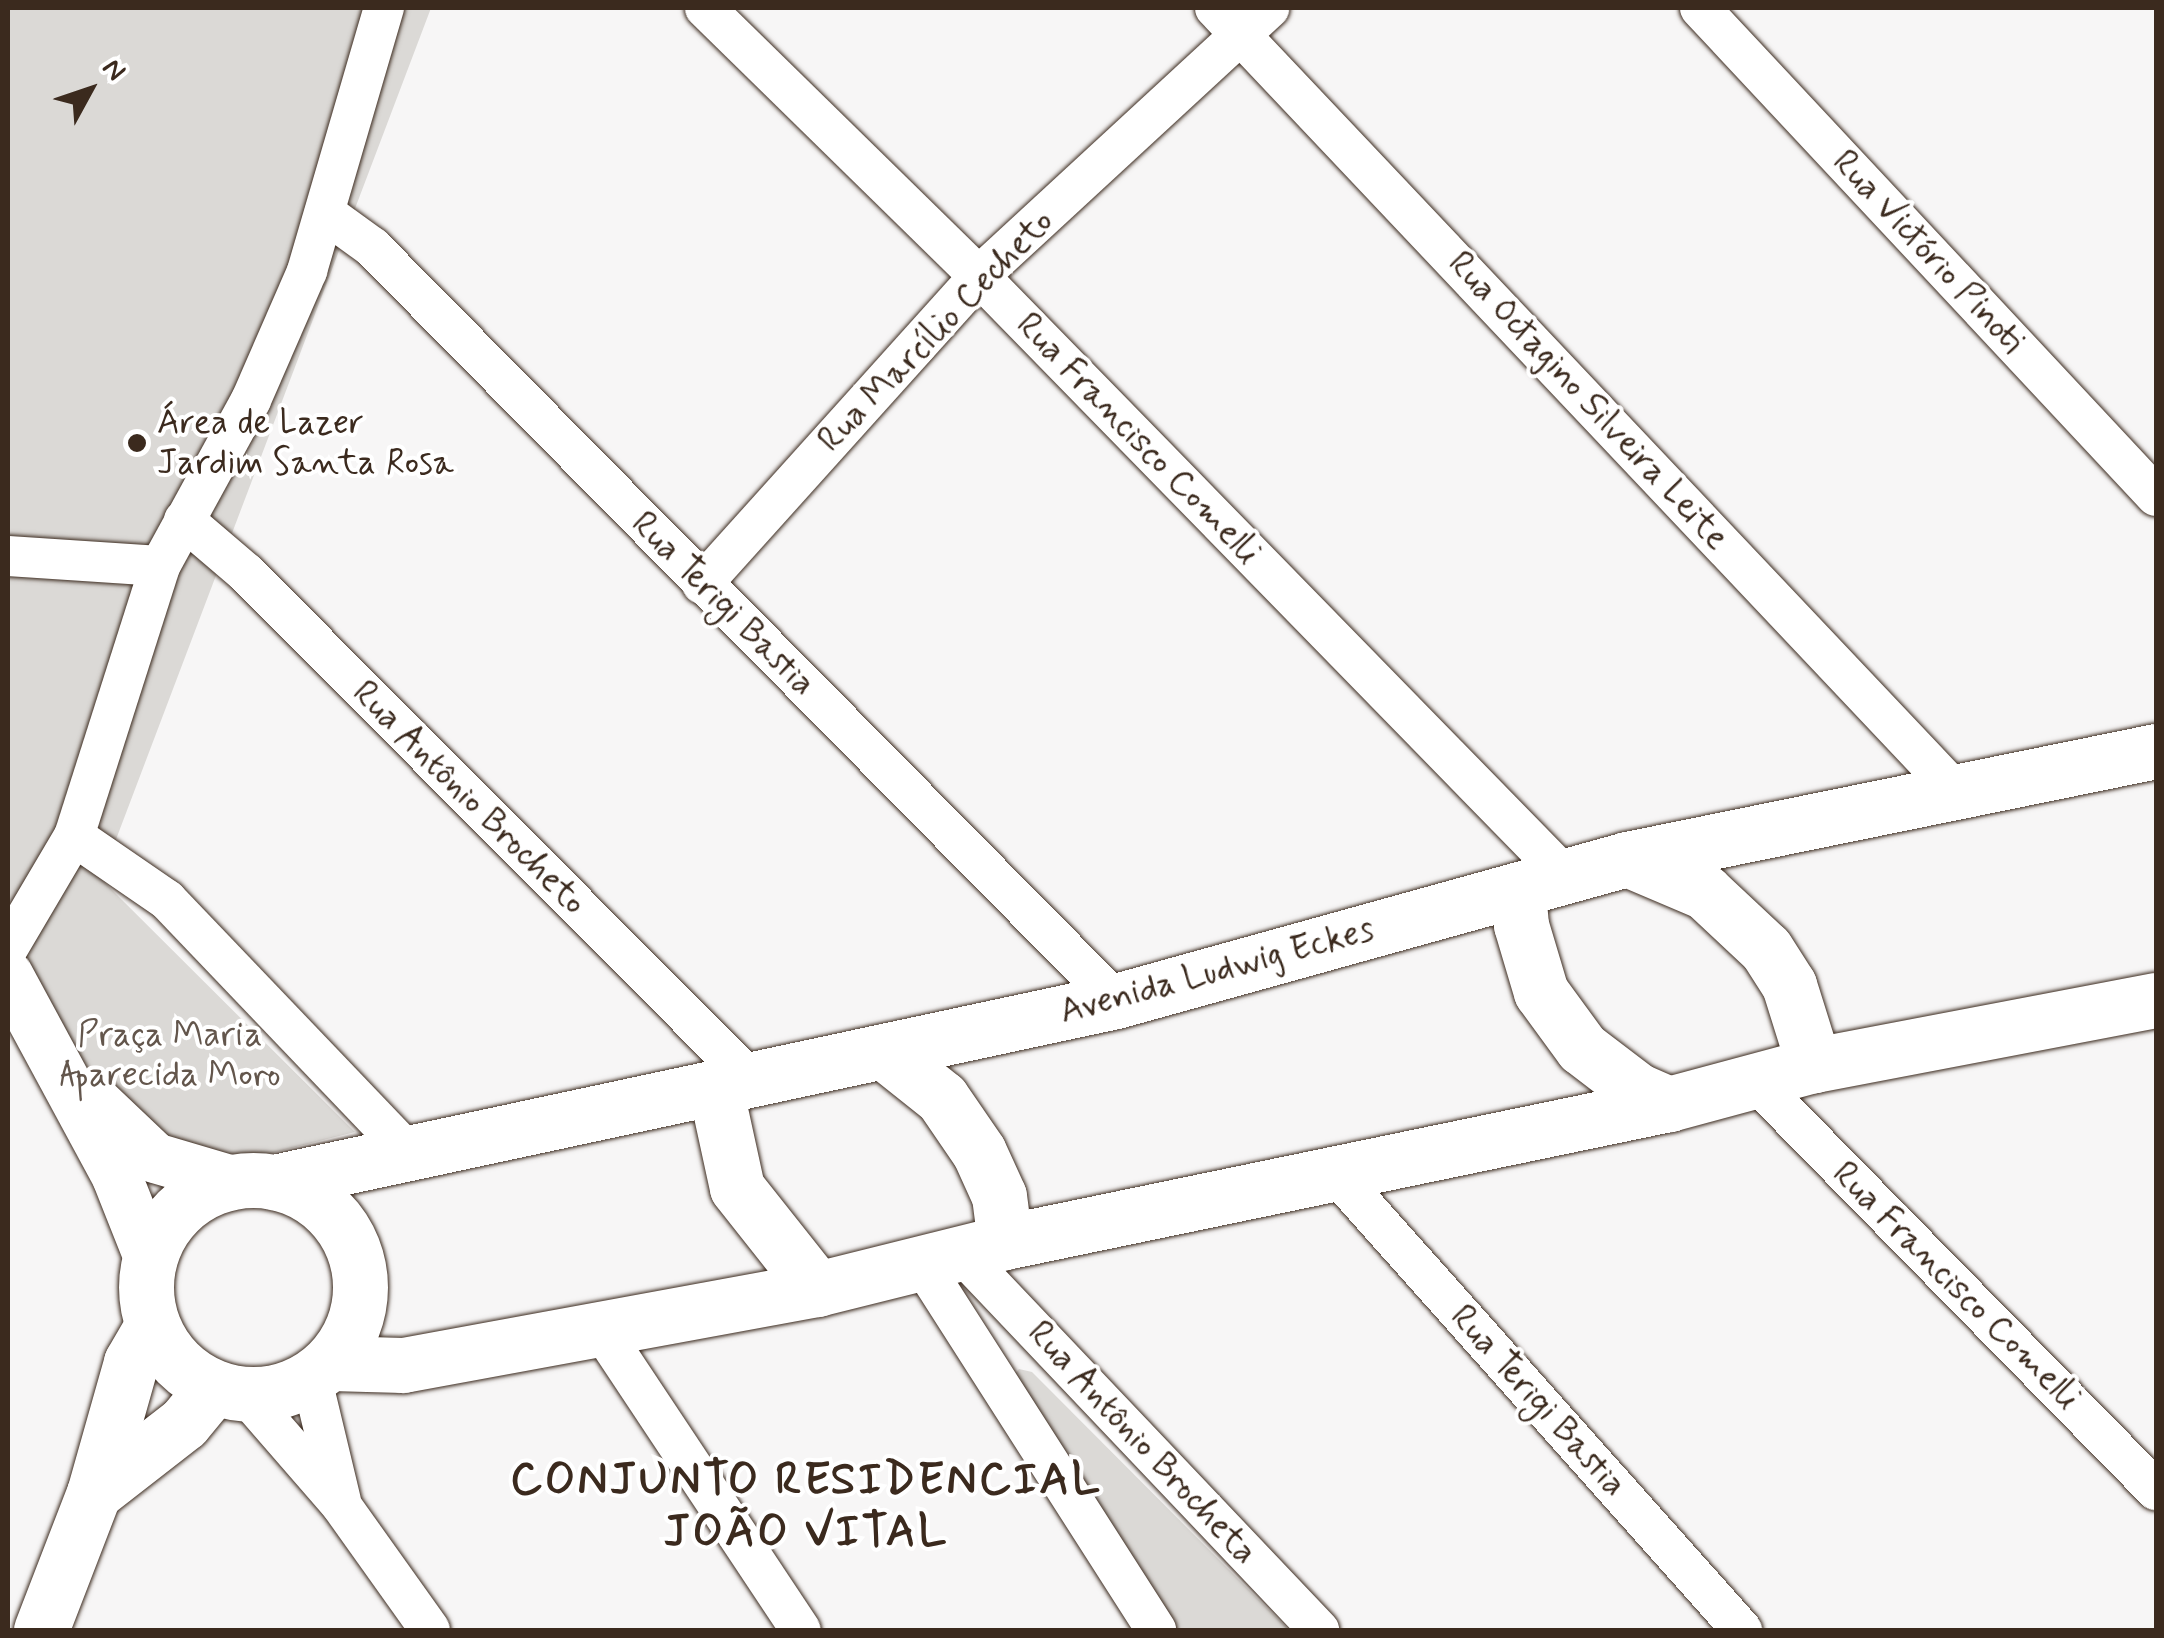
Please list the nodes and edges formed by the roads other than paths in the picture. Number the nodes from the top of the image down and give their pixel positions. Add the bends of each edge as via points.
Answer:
1 (384, 8) edge
2 (706, 8) edge
3 (1700, 8) edge
4 (1242, 17) edge
5 (325, 213) junction
6 (979, 276) junction
7 (2156, 496) edge
8 (184, 520) junction
9 (8, 556) edge
10 (160, 566) junction
11 (702, 584) junction
12 (2156, 751) edge
13 (1960, 796) junction
14 (74, 836) junction
15 (1627, 859) junction
16 (1541, 883) junction
17 (8, 948) edge
18 (8, 976) edge
19 (2156, 1000) edge
20 (1116, 1002) junction
21 (50, 1046) junction
22 (882, 1051) junction
23 (1814, 1065) junction
24 (1755, 1082) junction
25 (732, 1083) junction
26 (1669, 1104) junction
27 (408, 1152) junction
28 (1333, 1171) junction
29 (254, 1182) junction
30 (964, 1255) junction
31 (149, 1258) junction
32 (818, 1289) junction
33 (152, 1326) junction
34 (602, 1331) junction
35 (322, 1371) junction
36 (228, 1389) junction
37 (2156, 1490) edge
38 (94, 1492) junction
39 (341, 1505) junction
40 (41, 1630) edge
41 (430, 1630) edge
42 (801, 1630) edge
43 (1156, 1630) edge
44 (1319, 1630) edge
45 (1742, 1630) edge

1 - 5 street
2 - 6 street, Rua Francisco Comelli
3 - 7 street, Rua Victório Pinoti
4 - 6 street, Rua Marcílio Cecheto
4 - 13 street, Rua Octagino Silveira Leite
5 - 8 street via 251,400
5 - 11 street, Rua Terigi Bastia via 372,247
6 - 11 street, Rua Marcílio Cecheto
6 - 16 street, Rua Francisco Comelli
8 - 10 street
8 - 25 street, Rua Antônio Brocheto via 246,573
9 - 10 street
10 - 14 street
11 - 20 street, Rua Terigi Bastia
12 - 13 main road, Avenida Ludwig Eckes
13 - 15 main road, Avenida Ludwig Eckes
14 - 17 street
14 - 27 street via 167,900
15 - 16 main road, Avenida Ludwig Eckes
15 - 23 main road via 1704,892 1766,949 1788,985
16 - 20 main road, Avenida Ludwig Eckes
16 - 26 main road via 1521,925 1542,992 1582,1048 1637,1090
18 - 21 street
19 - 23 main road
20 - 22 main road, Avenida Ludwig Eckes
21 - 29 street via 97,1105 155,1158
21 - 31 street
22 - 25 main road, Avenida Ludwig Eckes
22 - 30 main road via 942,1098 999,1196
23 - 24 main road
24 - 26 main road
24 - 37 street, Rua Francisco Comelli
25 - 27 main road, Avenida Ludwig Eckes
25 - 32 main road via 736,1188
26 - 28 main road
27 - 29 main road, Avenida Ludwig Eckes
28 - 30 main road
28 - 45 street, Rua Terigi Bastia
29 - 31 main road via 198,1194 176,1214
29 - 35 main road via 327,1210 349,1241 359,1306
30 - 32 main road
30 - 43 street
30 - 44 street, Rua Antônio Brocheta
31 - 33 main road via 144,1290
32 - 34 main road
33 - 36 main road via 180,1368
33 - 38 main road via 130,1362 111,1416
34 - 35 main road via 403,1365
34 - 42 street
35 - 36 main road via 284,1391
35 - 39 street
36 - 38 main road
36 - 39 street
38 - 40 main road
39 - 41 street

